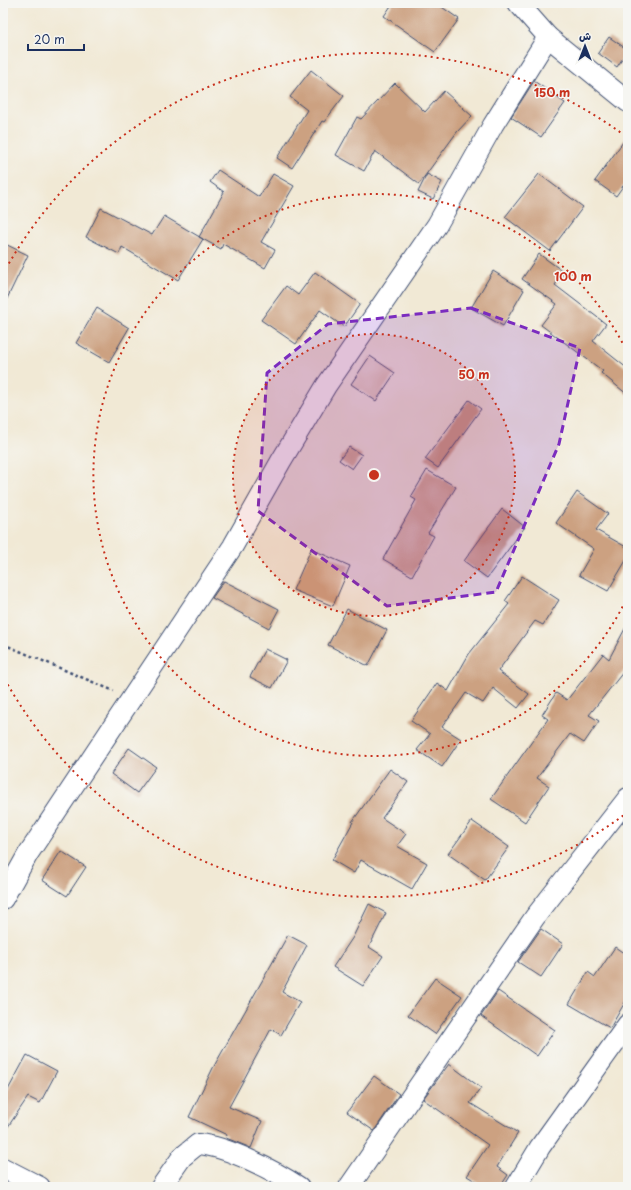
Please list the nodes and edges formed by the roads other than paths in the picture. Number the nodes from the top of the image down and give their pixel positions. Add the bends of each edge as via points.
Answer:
1 (518, 3) edge
2 (548, 37) junction
3 (628, 102) edge
4 (628, 798) edge
5 (3, 898) edge
6 (628, 1024) edge
7 (3, 1168) edge
8 (40, 1187) edge
9 (161, 1187) edge
10 (299, 1187) edge
11 (349, 1187) edge
12 (516, 1187) edge

1 - 2 street
2 - 3 street
2 - 5 street via 493,125 437,225 326,386 233,546 28,854
4 - 11 street via 535,917
6 - 12 street via 540,1147
7 - 8 street
9 - 10 street via 182,1157 198,1144 211,1145 266,1167

